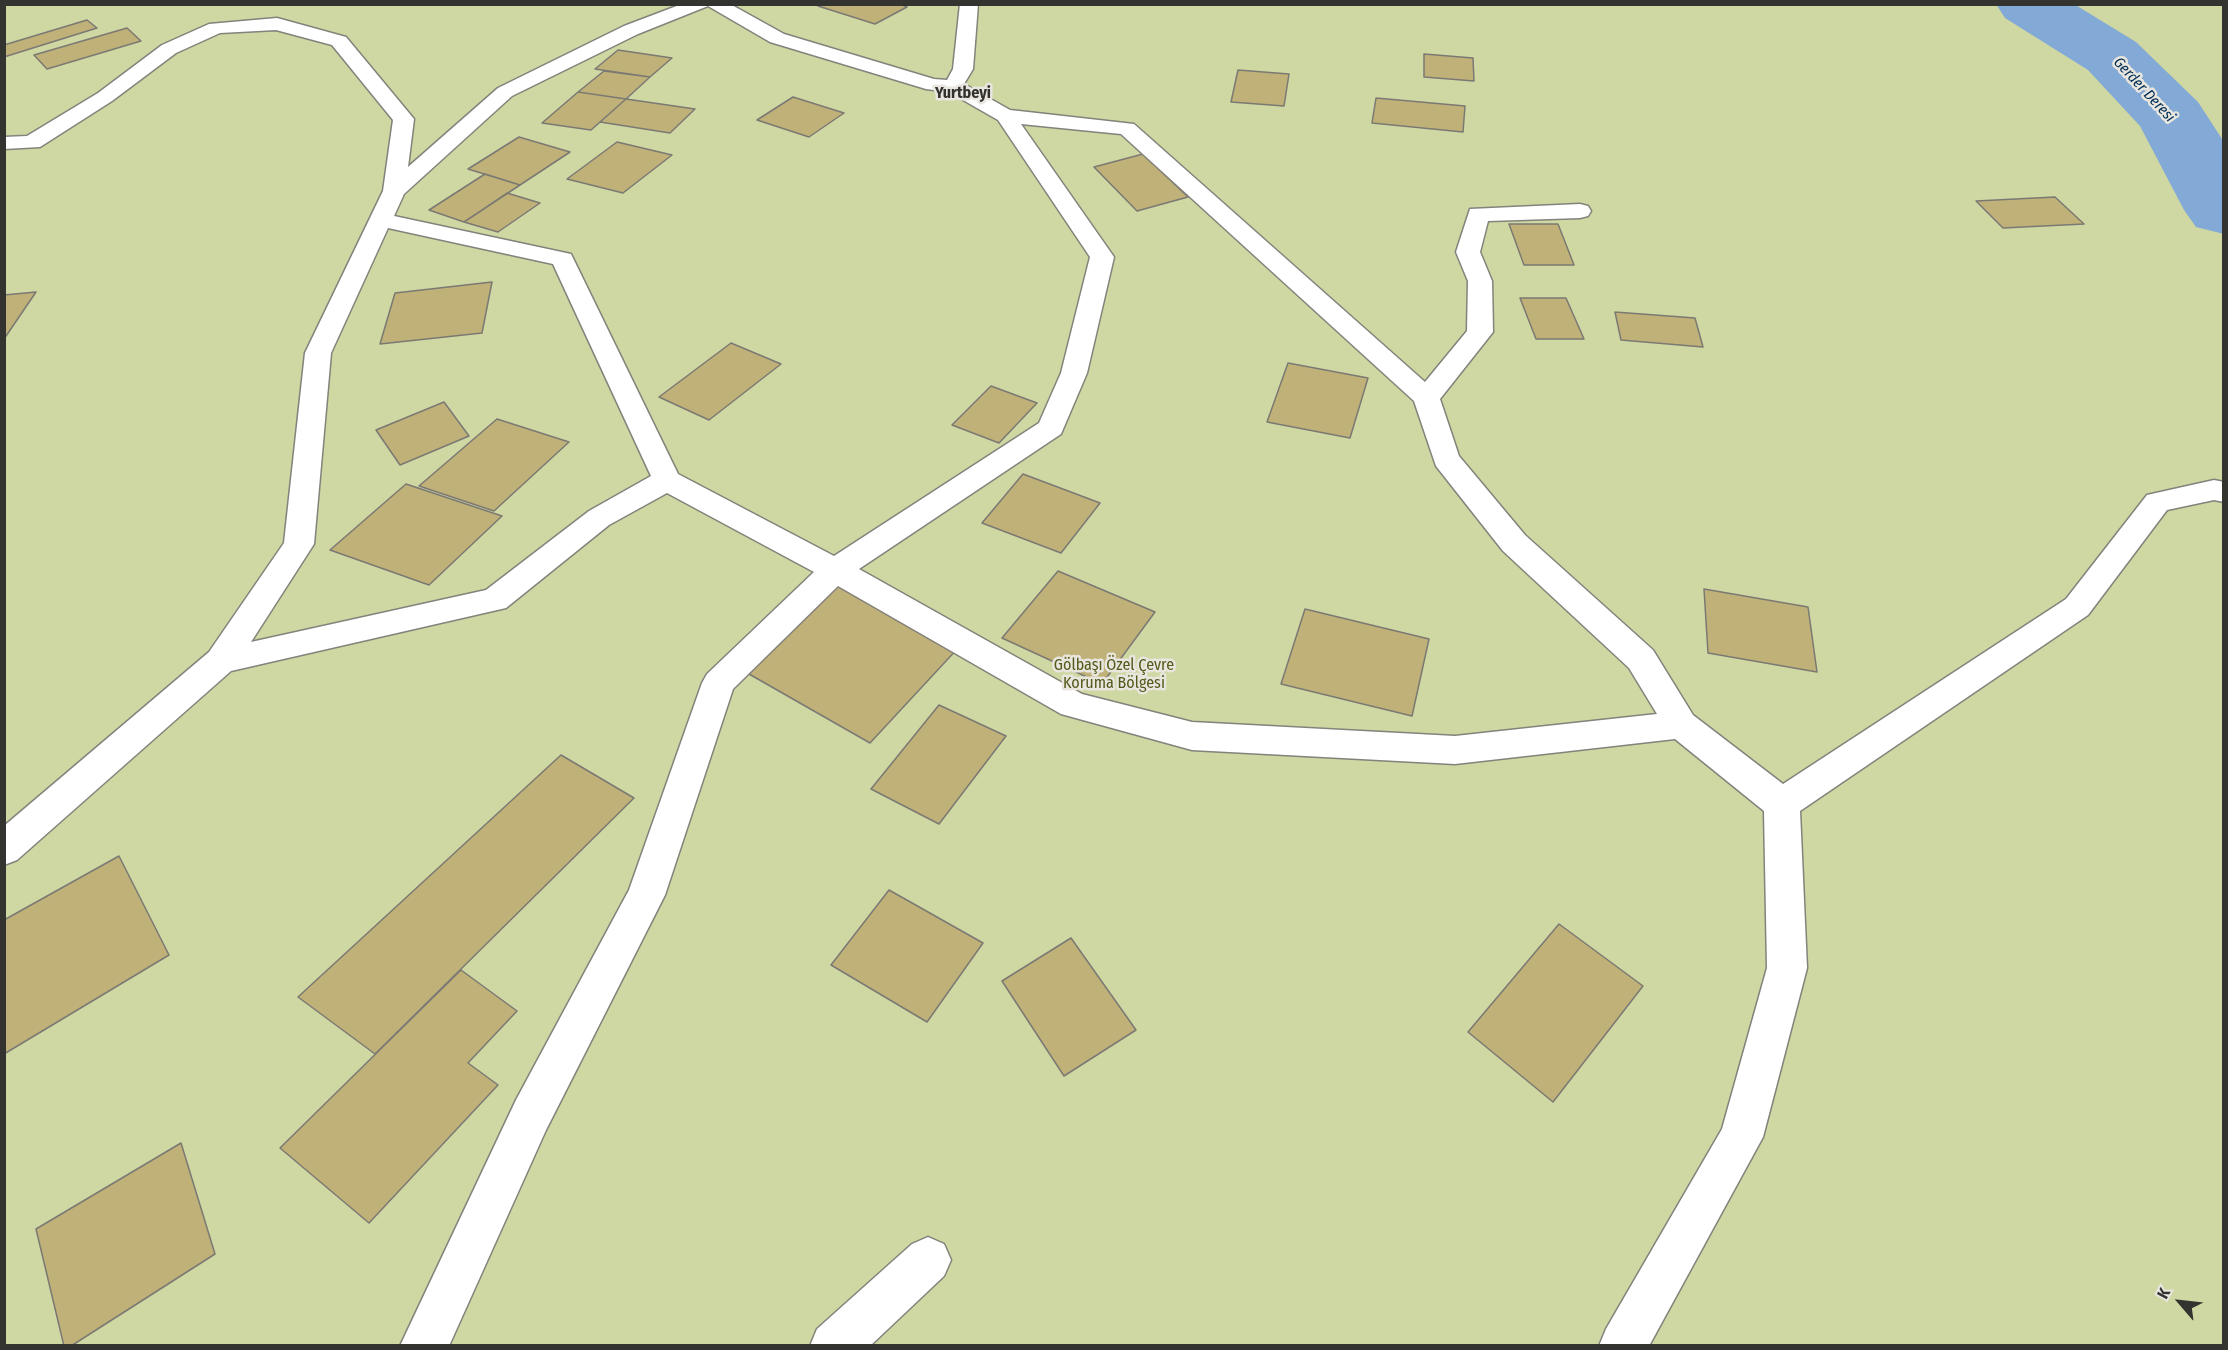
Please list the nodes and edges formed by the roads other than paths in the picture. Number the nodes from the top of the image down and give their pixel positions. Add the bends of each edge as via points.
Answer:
1 (700, 4) edge
2 (716, 4) edge
3 (969, 4) edge
4 (953, 86) junction
5 (1005, 116) junction
6 (4, 143) edge
7 (394, 191) junction
8 (1580, 212) dead end
9 (381, 220) junction
10 (1426, 398) junction
11 (668, 480) junction
12 (2223, 492) edge
13 (834, 570) junction
14 (221, 661) junction
15 (1681, 725) junction
16 (1782, 804) junction
17 (4, 849) edge
18 (928, 1260) dead end
19 (424, 1346) edge
20 (834, 1346) edge
21 (1623, 1346) edge

1 - 7 street via 631,30 505,92
2 - 4 street via 777,38 933,85
3 - 4 street via 963,69
4 - 5 street
5 - 10 street via 1126,128
5 - 13 street via 1102,257 1074,373 1051,428
6 - 7 street via 32,142 105,97 169,49 216,28 277,24 339,41 404,119
7 - 9 street
8 - 10 street via 1478,214 1468,252 1480,281 1480,332
9 - 11 street via 563,259
9 - 14 street via 318,353 299,544
10 - 15 street via 1446,459 1514,543 1641,659
11 - 13 street
11 - 14 street via 598,518 495,600
12 - 16 street via 2214,490 2157,502 2077,607
13 - 15 street via 1074,705 1192,736 1455,750
13 - 19 street via 719,683 646,895 531,1115
14 - 17 street
15 - 16 street
16 - 21 street via 1787,968 1741,1137
18 - 20 street

